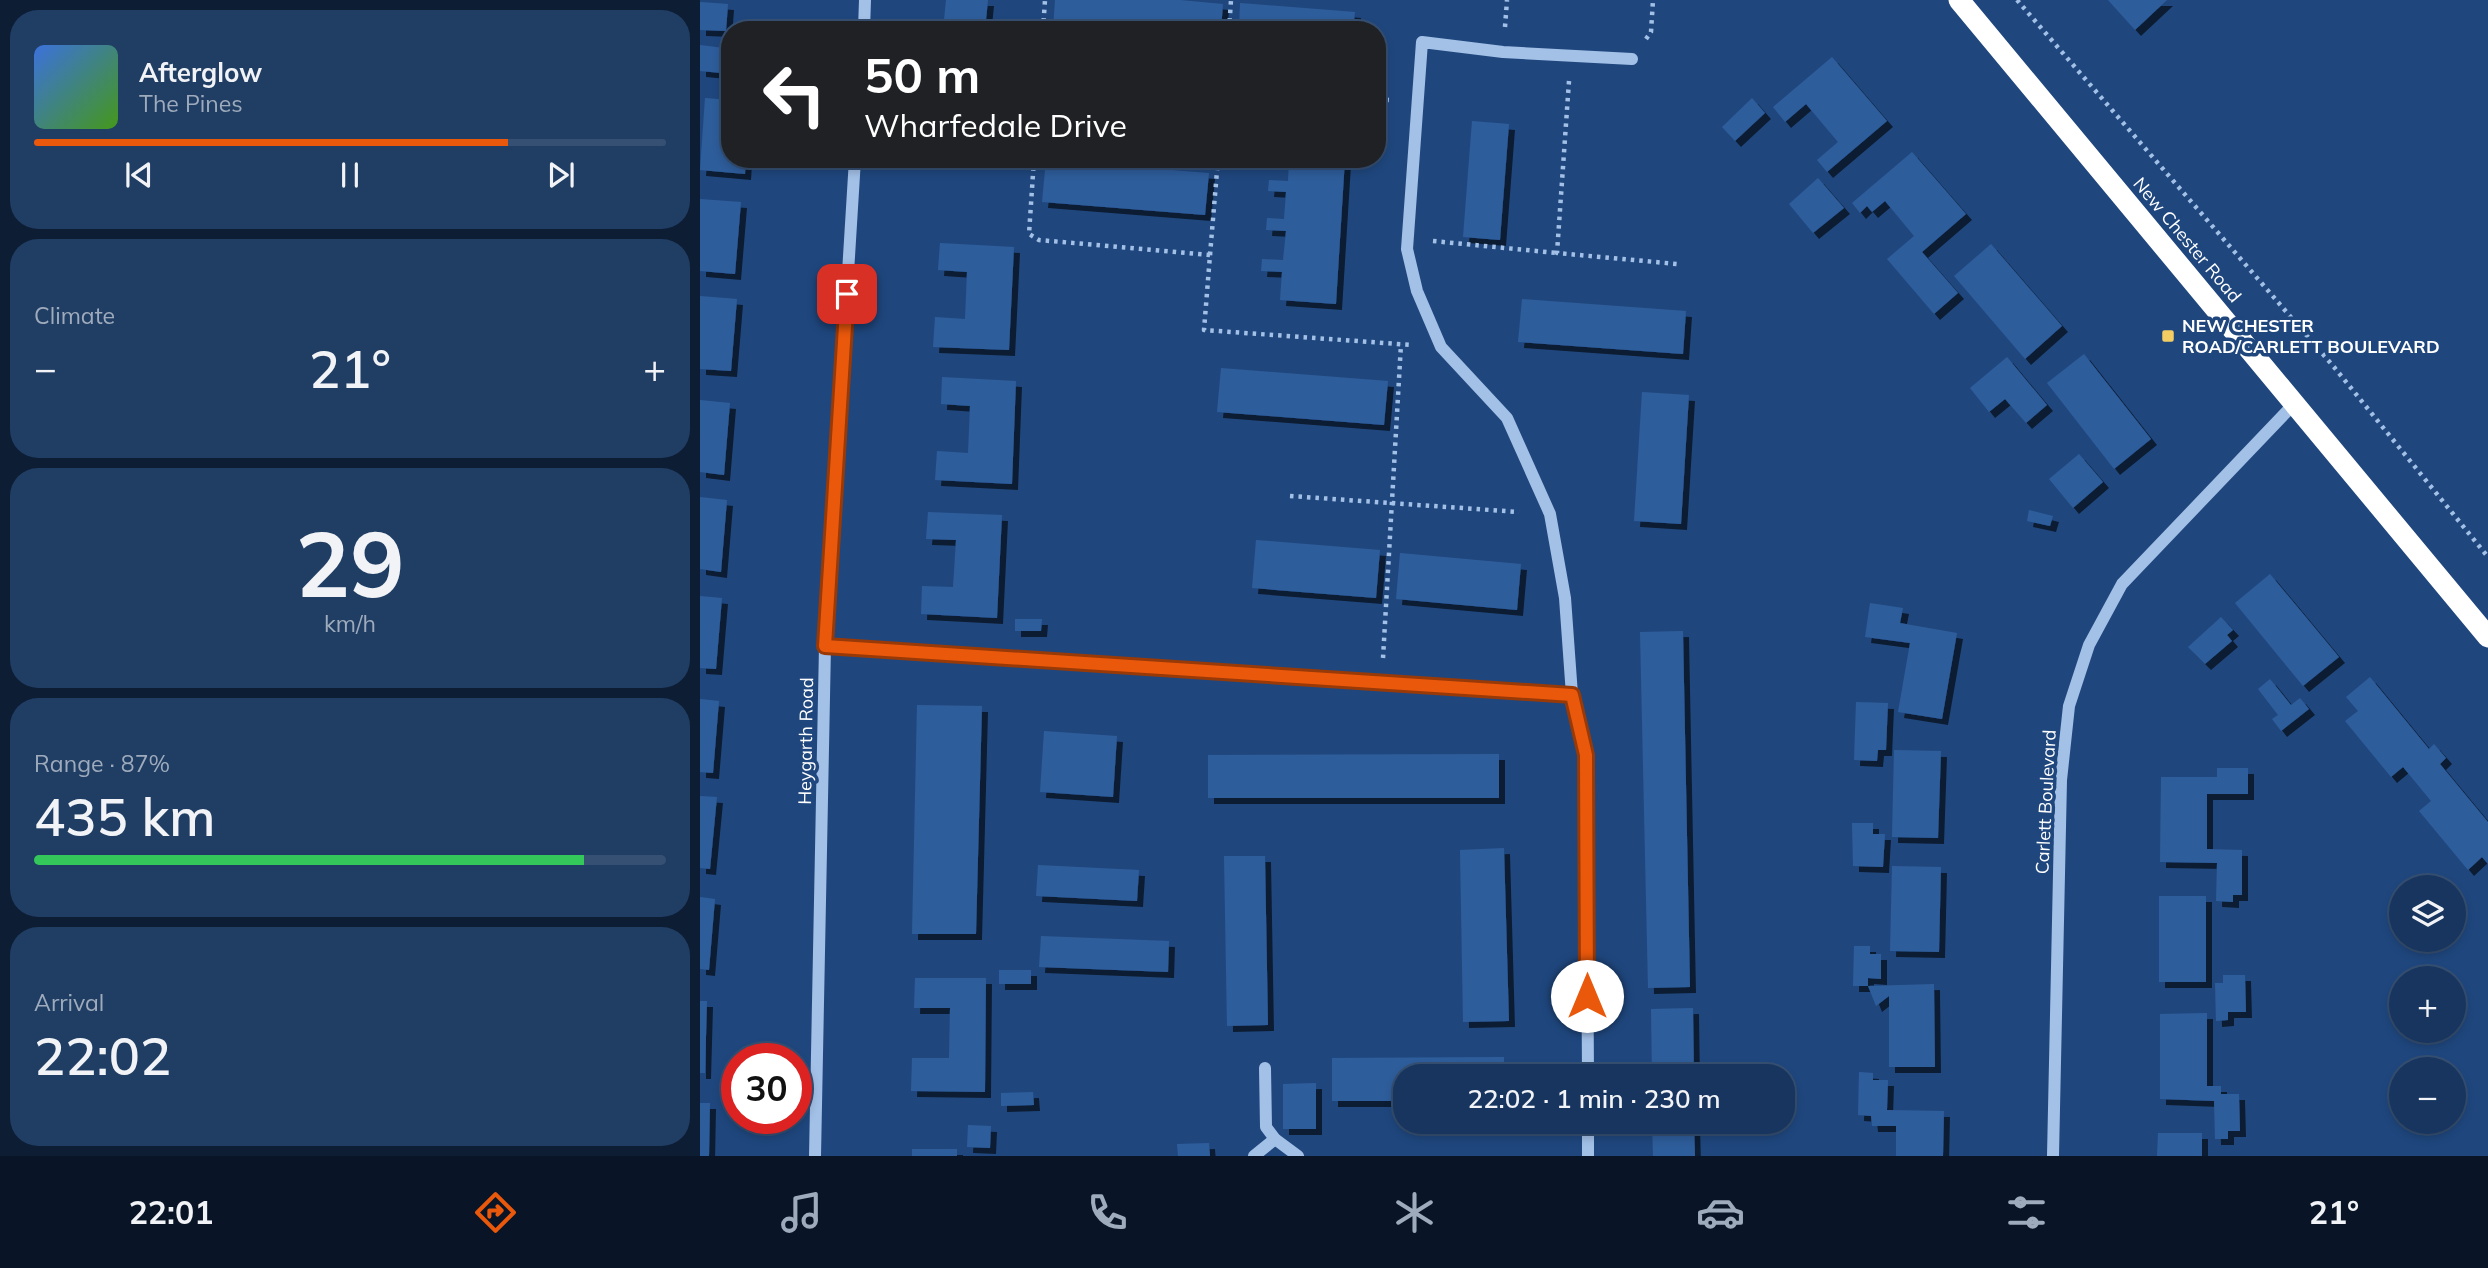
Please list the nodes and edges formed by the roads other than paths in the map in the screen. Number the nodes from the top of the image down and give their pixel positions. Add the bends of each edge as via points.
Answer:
1 (865, 0) edge
2 (1959, 0) edge
3 (864, 21) edge
4 (1632, 59) road end
5 (855, 168) edge
6 (2294, 404) junction
7 (2488, 638) edge
8 (825, 646) junction
9 (1572, 695) junction
10 (1588, 1064) edge
11 (1265, 1068) dead end
12 (1588, 1134) edge
13 (1275, 1139) junction
14 (815, 1156) edge
15 (1254, 1156) edge
16 (1298, 1156) edge
17 (1588, 1156) edge
18 (2053, 1156) edge

1 - 3 street
2 - 6 highway, New Chester Road
4 - 9 street via 1422,42 1408,239 1417,292 1441,347 1507,418 1550,514 1565,598
5 - 8 street, Heygarth Road
6 - 7 highway, New Chester Road
6 - 18 street, Carlett Boulevard via 2122,584 2090,645 2069,706 2061,780
8 - 9 street
8 - 14 street, Heygarth Road
9 - 10 street via 1586,755
11 - 13 street via 1266,1127
12 - 17 street
13 - 15 street
13 - 16 street

